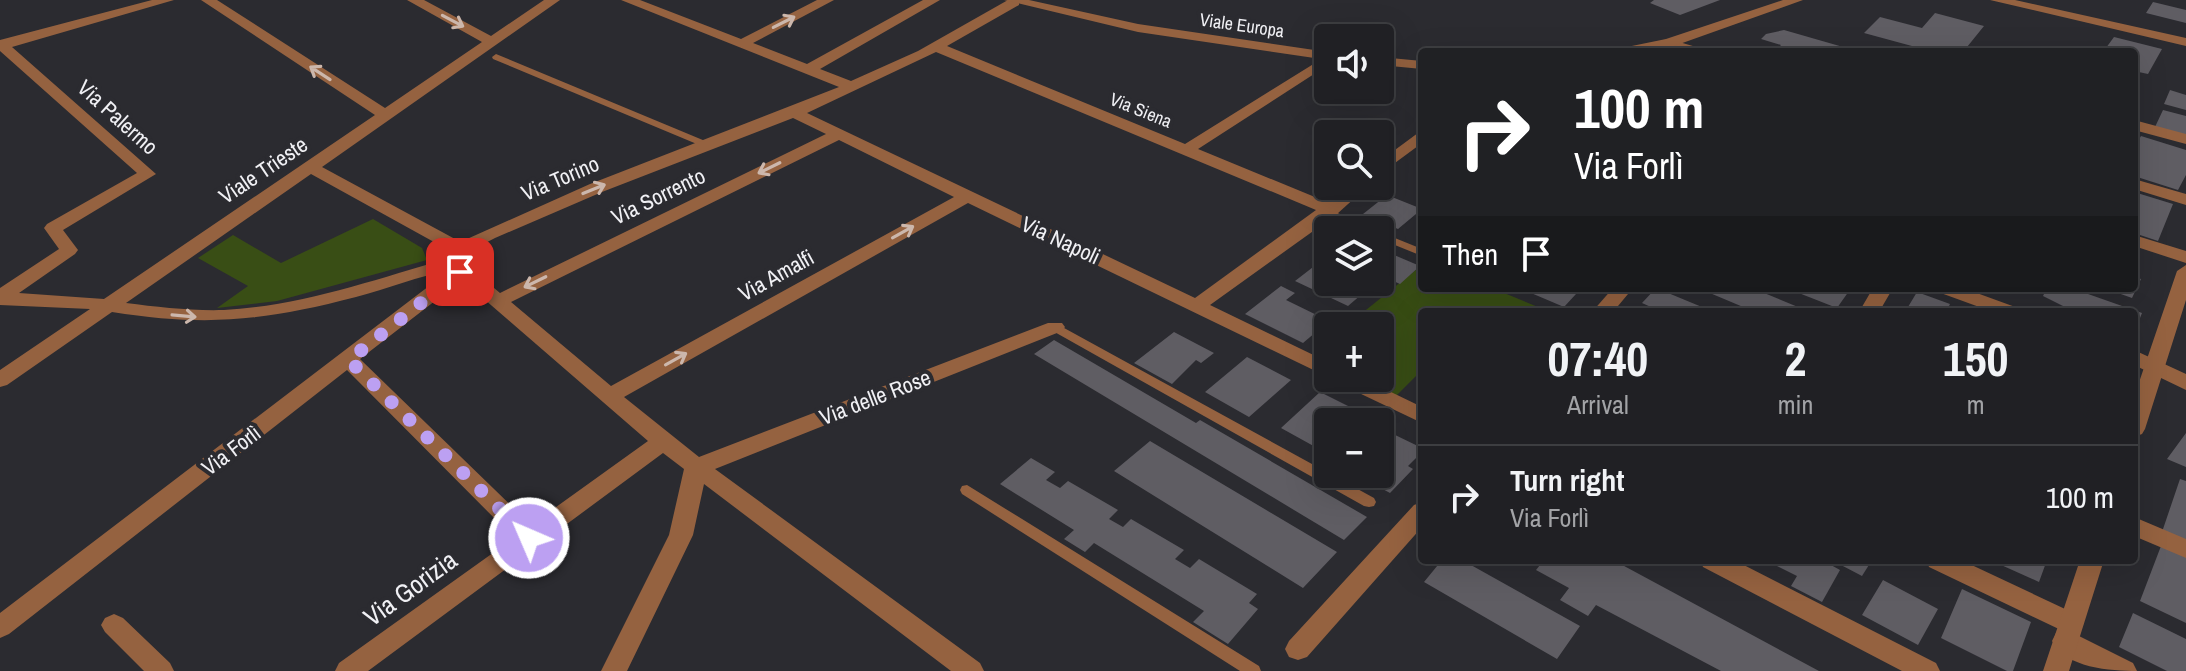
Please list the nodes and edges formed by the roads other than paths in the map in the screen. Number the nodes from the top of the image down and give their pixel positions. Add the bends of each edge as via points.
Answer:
1 (167, 0) edge
2 (208, 0) edge
3 (414, 0) edge
4 (553, 0) edge
5 (628, 0) edge
6 (827, 0) edge
7 (933, 0) edge
8 (1796, 0) edge
9 (1997, 0) edge
10 (2025, 0) edge
11 (1013, 1) edge
12 (134, 5) edge
13 (2186, 39) edge
14 (1669, 43) junction
15 (741, 44) junction
16 (1, 45) edge
17 (936, 47) junction
18 (1643, 48) edge
19 (1685, 48) edge
20 (494, 50) junction
21 (1314, 55) edge
22 (1394, 62) edge
23 (1418, 65) edge
24 (1314, 66) edge
25 (808, 70) junction
26 (853, 87) junction
27 (793, 112) junction
28 (385, 115) junction
29 (2138, 126) edge
30 (839, 134) junction
31 (1418, 138) edge
32 (2186, 139) edge
33 (707, 145) junction
34 (1186, 150) junction
35 (1394, 158) edge
36 (310, 167) junction
37 (2138, 185) edge
38 (968, 196) junction
39 (1343, 200) edge
40 (2186, 200) edge
41 (1330, 211) junction
42 (1340, 216) edge
43 (1394, 241) edge
44 (2138, 241) edge
45 (1418, 251) edge
46 (2186, 257) edge
47 (454, 259) junction
48 (2186, 271) edge
49 (1620, 292) edge
50 (1956, 292) edge
51 (0, 298) edge
52 (498, 301) junction
53 (1198, 305) junction
54 (106, 306) junction
55 (1606, 308) edge
56 (2000, 308) edge
57 (1055, 327) joint
58 (349, 360) junction
59 (2144, 360) edge
60 (1314, 363) edge
61 (0, 380) edge
62 (2186, 383) edge
63 (1373, 392) edge
64 (607, 397) junction
65 (2138, 401) edge
66 (1418, 414) edge
67 (663, 442) junction
68 (696, 467) junction
69 (967, 490) dead end
70 (1369, 502) dead end
71 (1418, 515) edge
72 (2138, 528) edge
73 (529, 538) junction
74 (2186, 549) edge
75 (1722, 564) edge
76 (1945, 564) edge
77 (2091, 564) edge
78 (114, 625) dead end
79 (0, 627) edge
80 (2068, 632) junction
81 (1298, 649) dead end
82 (161, 671) edge
83 (348, 671) edge
84 (614, 671) edge
85 (971, 671) edge
86 (1253, 671) edge
87 (1927, 671) edge
88 (2056, 671) edge
89 (2124, 671) edge

1 - 12 street
28 -> 2 street
3 -> 20 street
4 - 20 street, Viale Trieste
5 - 15 street
15 -> 6 street
7 - 25 street
8 - 14 street
9 - 13 street
10 - 13 street
11 - 17 street, Via Torino
11 - 21 street, Viale Europa via 1138,28
12 - 16 street
14 - 18 street
14 - 19 street
15 - 25 street
16 - 51 street, Via Palermo via 148,174 53,228 69,250
17 - 26 street, Via Torino
17 - 34 street, Via Siena
20 - 28 street, Viale Trieste
20 - 33 lane
22 - 23 street
24 - 34 street
25 - 26 street
26 - 27 street, Via Torino
27 - 30 street, Via Napoli
27 - 33 street, Via Torino
28 - 36 street, Viale Trieste
29 - 32 street
30 - 38 street, Via Napoli
30 -> 52 street, Via Sorrento
31 - 35 street
47 -> 33 street, Via Torino via 461,249 489,234
34 - 41 street, Via Siena
36 - 47 street
36 - 54 street, Viale Trieste
37 - 40 street
38 - 53 street, Via Napoli
64 -> 38 street, Via Amalfi
39 - 41 street
41 - 42 lane
41 - 53 street
43 - 45 lane
44 - 46 street
47 - 52 street
54 -> 47 street, Via Torino via 198,317 240,314 288,306
47 - 58 street, Via Forlì
48 - 59 street
49 - 55 street
50 - 56 street
51 - 54 street, Via Torino via 62,298
52 - 64 street
53 - 60 street, Via Napoli
54 - 61 street, Viale Trieste
57 - 68 street, Via delle Rose
57 - 70 lane
58 - 73 street
58 - 79 street, Via Forlì
59 - 62 street
59 - 65 street
63 - 66 street
64 - 67 street
67 - 68 street
67 - 73 street, Via Gorizia
68 - 84 street via 681,535
68 - 85 street
69 - 86 lane
71 - 81 street
72 - 74 street
73 - 83 street, Via Gorizia
75 - 87 street
76 - 80 street
77 - 80 street
78 - 82 street
80 - 88 street
80 - 89 street

